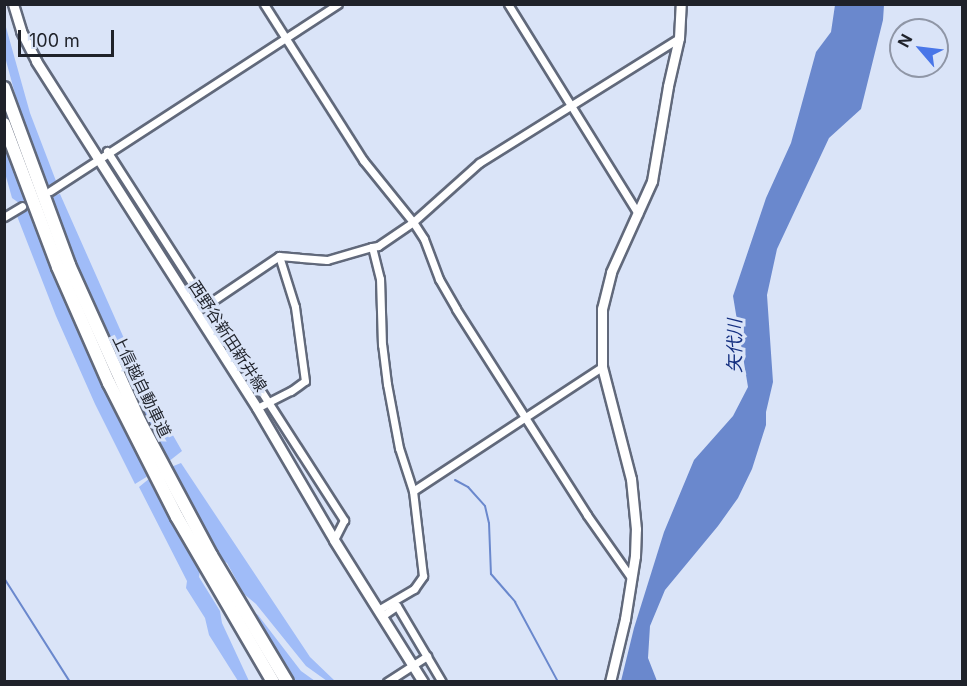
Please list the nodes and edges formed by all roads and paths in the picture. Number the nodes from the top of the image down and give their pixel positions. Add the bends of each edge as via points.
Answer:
1 (13, 4) edge
2 (264, 4) edge
3 (338, 4) edge
4 (508, 4) edge
5 (681, 4) edge
6 (286, 38) junction
7 (679, 38) junction
8 (6, 90) edge
9 (571, 105) junction
10 (4, 124) edge
11 (107, 151) junction
12 (97, 158) junction
13 (50, 191) dead end
14 (22, 206) dead end
15 (638, 213) junction
16 (4, 217) edge
17 (413, 222) junction
18 (372, 247) junction
19 (279, 256) junction
20 (205, 305) junction
21 (195, 313) junction
22 (602, 367) junction
23 (266, 401) junction
24 (256, 408) junction
25 (523, 417) junction
26 (413, 491) junction
27 (334, 540) junction
28 (632, 579) junction
29 (380, 613) junction
30 (427, 656) junction
31 (412, 665) junction
32 (273, 681) edge
33 (287, 681) edge
34 (387, 681) edge
35 (423, 681) edge
36 (442, 681) edge
37 (610, 681) edge

1 - 12 main road, 西野谷新田新井線 via 36,61
2 - 6 street
3 - 6 street
4 - 9 street
5 - 7 main road
6 - 11 street
6 - 17 street via 363,160
7 - 9 street
7 - 15 main road via 652,181
8 - 33 highway, 上信越自動車道 via 61,244 136,413 210,555
9 - 15 street
9 - 17 street via 479,163
10 - 32 highway, 上信越自動車道 via 58,267 109,382 177,517
11 - 12 street
11 - 20 street
12 - 13 street
12 - 21 main road, 西野谷新田新井線
14 - 16 street
15 - 22 main road via 605,292
17 - 18 street
17 - 25 street via 439,279
18 - 19 street via 327,261
18 - 26 street via 380,279 387,384 399,448
19 - 20 street
19 - 23 street via 295,307 305,381
20 - 21 street
20 - 23 street
21 - 24 main road, 西野谷新田新井線
22 - 25 street
22 - 28 main road via 631,479 636,529
23 - 24 street
23 - 27 street via 344,520
24 - 27 main road, 西野谷新田新井線
25 - 26 street
25 - 28 street
26 - 29 street via 423,576 414,589
27 - 29 main road, 西野谷新田新井線
28 - 37 main road
29 - 30 street via 397,606
29 - 31 main road, 西野谷新田新井線
30 - 31 street
30 - 36 street
31 - 34 street
31 - 35 main road, 西野谷新田新井線

